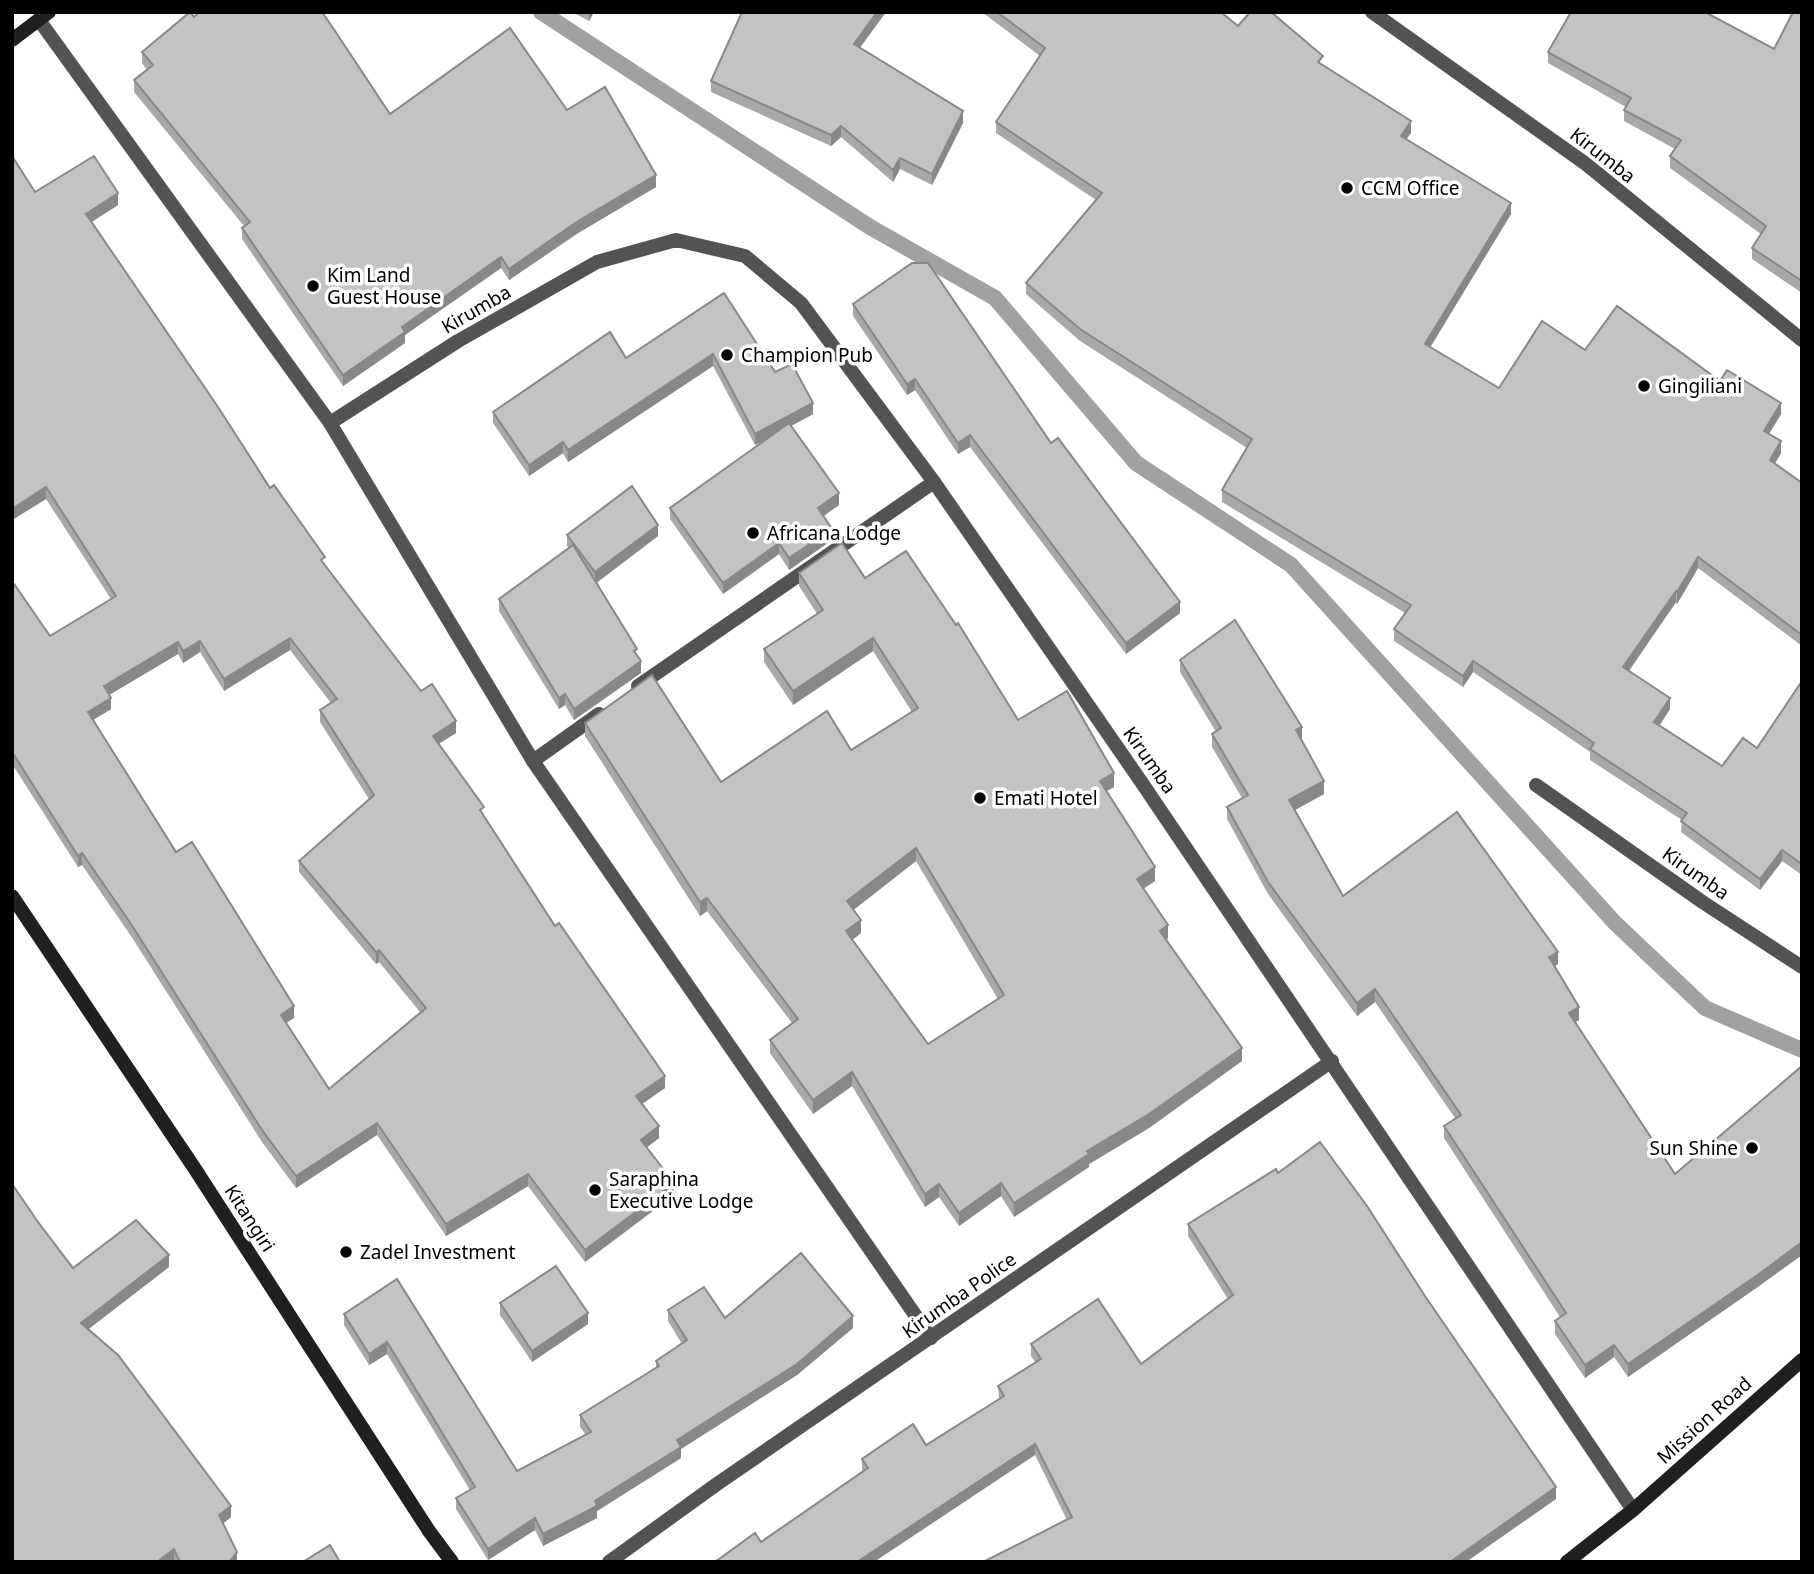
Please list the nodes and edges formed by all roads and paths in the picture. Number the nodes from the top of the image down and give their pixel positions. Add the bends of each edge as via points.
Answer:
1 (1372, 12) edge
2 (44, 16) edge
3 (12, 40) edge
4 (1802, 340) edge
5 (330, 423) junction
6 (934, 482) junction
7 (631, 692) edge
8 (609, 707) edge
9 (533, 761) junction
10 (1536, 785) dead end
11 (12, 896) edge
12 (1802, 967) edge
13 (1332, 1061) junction
14 (931, 1338) junction
15 (1802, 1360) edge
16 (1633, 1510) junction
17 (452, 1562) edge
18 (609, 1562) edge
19 (1567, 1562) edge

1 - 4 street, Kirumba via 1586,164
2 - 3 street
2 - 5 street
5 - 6 street, Kirumba via 458,341 597,262 676,240 745,256 801,303
5 - 9 street
6 - 7 street
6 - 13 street, Kirumba
8 - 9 street
9 - 14 street
10 - 12 street, Kirumba
11 - 17 street, Kitangiri
13 - 14 street, Kirumba Police
13 - 16 street, Kirumba
14 - 18 street, Kirumba Police
15 - 16 street, Mission Road
16 - 19 street

